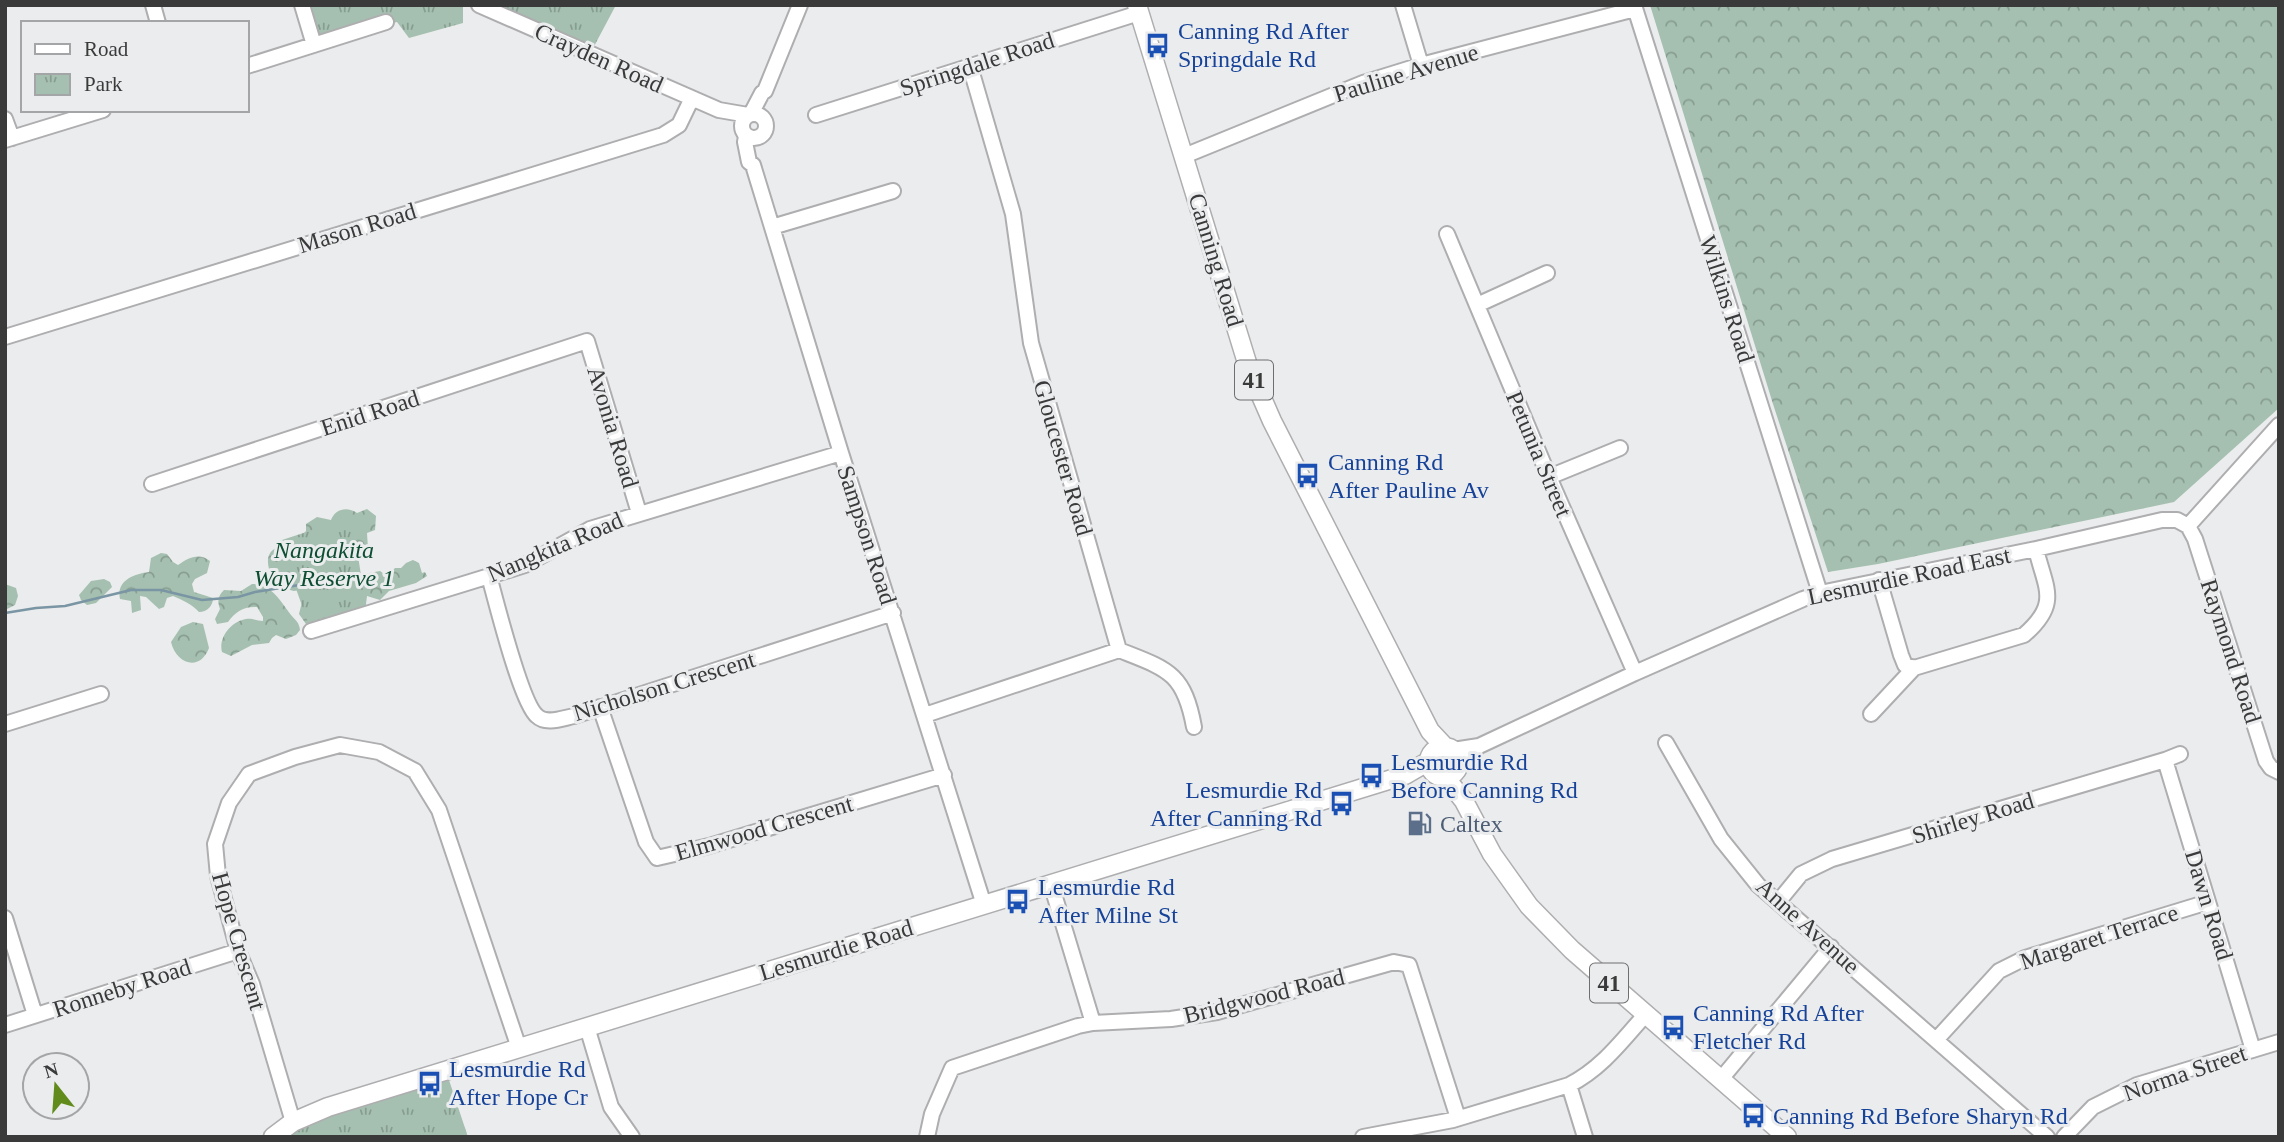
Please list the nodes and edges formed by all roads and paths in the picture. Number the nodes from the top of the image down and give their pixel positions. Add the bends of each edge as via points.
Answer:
1 (302, 5) edge
2 (479, 5) edge
3 (800, 5) edge
4 (1403, 5) edge
5 (1634, 7) edge
6 (1138, 9) edge
7 (386, 22) dead end
8 (314, 45) junction
9 (248, 65) edge
10 (1421, 65) junction
11 (971, 66) junction
12 (692, 98) junction
13 (719, 110) junction
14 (97, 112) edge
15 (816, 115) dead end
16 (754, 116) junction
17 (5, 119) edge
18 (749, 134) junction
19 (9, 139) edge
20 (1184, 156) junction
21 (893, 191) dead end
22 (772, 227) junction
23 (1447, 234) dead end
24 (1547, 273) dead end
25 (1477, 305) junction
26 (5, 337) edge
27 (587, 341) joint
28 (2279, 425) edge
29 (1620, 448) dead end
30 (841, 453) junction
31 (1549, 477) junction
32 (152, 484) dead end
33 (639, 513) junction
34 (2188, 526) junction
35 (2036, 549) junction
36 (489, 576) junction
37 (1879, 580) junction
38 (1820, 593) junction
39 (892, 613) junction
40 (311, 631) dead end
41 (1119, 650) junction
42 (1914, 668) junction
43 (1635, 673) junction
44 (101, 694) dead end
45 (600, 707) junction
46 (1871, 714) dead end
47 (925, 715) junction
48 (5, 724) edge
49 (1194, 727) dead end
50 (1666, 743) dead end
51 (2179, 754) dead end
52 (2165, 760) junction
53 (1444, 762) junction
54 (2279, 772) edge
55 (944, 775) junction
56 (1051, 884) junction
57 (1778, 902) junction
58 (2208, 902) junction
59 (984, 905) junction
60 (5, 918) edge
61 (1831, 947) junction
62 (238, 951) junction
63 (35, 1015) junction
64 (1645, 1015) junction
65 (1093, 1023) junction
66 (5, 1025) edge
67 (587, 1027) junction
68 (1936, 1040) junction
69 (2279, 1042) edge
70 (519, 1048) junction
71 (2253, 1050) junction
72 (1721, 1079) junction
73 (1569, 1084) junction
74 (1458, 1118) junction
75 (293, 1122) junction
76 (1372, 1136) edge
77 (273, 1137) edge
78 (632, 1137) edge
79 (927, 1137) edge
80 (1585, 1137) edge
81 (1787, 1137) edge
82 (2047, 1137) edge
83 (2064, 1137) edge

1 - 8 street
2 - 12 street, Crayden Road
3 - 16 street via 765,91 766,109
4 - 10 street
5 - 10 street, Pauline Avenue
5 - 38 street, Wilkins Road
6 - 11 street, Springdale Road
6 - 20 main road, Canning Road / 41
7 - 8 street
8 - 9 street
10 - 20 street, Pauline Avenue via 1363,83
11 - 15 street, Springdale Road
11 - 41 street, Gloucester Road via 1013,215 1031,343
12 - 13 street, Crayden Road
12 - 26 street, Mason Road via 679,125 663,135
13 - 16 street, Crayden Road
13 - 18 street, Crayden Road
14 - 19 street
16 - 18 street via 742,121
16 - 18 street via 766,127
17 - 19 street
18 - 22 street, Sampson Road via 745,142 749,162
20 - 53 main road, Canning Road / 41 via 1248,366 1264,404
21 - 22 street
22 - 30 street, Sampson Road
23 - 25 street, Petunia Street
24 - 25 street
25 - 31 street, Petunia Street
27 - 32 street, Enid Road
27 - 33 street, Avonia Road
28 - 34 street
29 - 31 street
30 - 33 street, Nangkita Road
30 - 39 street, Sampson Road
31 - 43 street, Petunia Street
33 - 36 street, Nangkita Road via 590,529 525,565
34 - 35 street, Lesmurdie Road East via 2162,520
34 - 54 street, Raymond Road via 2266,761
35 - 37 street, Lesmurdie Road East
35 - 42 street via 2048,591 2043,615 2034,626 2024,635
36 - 40 street, Nangkita Road
36 - 45 street, Nicholson Crescent via 525,697 537,716 546,721
37 - 38 street, Lesmurdie Road East
37 - 42 street via 1901,655 1905,665
38 - 43 street, Lesmurdie Road East
39 - 45 street, Nicholson Crescent
39 - 47 street, Sampson Road
41 - 47 street
41 - 49 street via 1162,667 1180,682
42 - 46 street
43 - 53 street, Lesmurdie Road East
44 - 48 street
45 - 55 street, Elmwood Crescent via 646,842 657,858
47 - 55 street, Sampson Road
50 - 57 street, Anne Avenue via 1721,839
51 - 52 street, Shirley Road
52 - 57 street, Shirley Road via 1832,859 1801,874
52 - 58 street, Dawn Road
53 - 56 main road, Lesmurdie Road
53 - 64 main road, 41 via 1492,854 1529,906
55 - 59 street, Sampson Road
56 - 59 main road, Lesmurdie Road
56 - 65 street
57 - 61 street, Anne Avenue
58 - 68 street, Margaret Terrace via 2025,958 1999,971
58 - 71 street, Dawn Road
59 - 67 main road, Lesmurdie Road
60 - 63 street
61 - 68 street, Anne Avenue
61 - 72 street
62 - 63 street, Ronneby Road
62 - 70 street, Hope Crescent via 218,876 215,844 229,803 249,774 340,745 379,752 415,771 439,810
62 - 75 street, Hope Crescent
63 - 66 street, Ronneby Road
64 - 72 main road, 41
64 - 73 street via 1599,1066
65 - 74 street, Bridgwood Road via 1192,1017 1394,962 1409,965
65 - 79 street, Bridgwood Road via 952,1069
67 - 70 main road, Lesmurdie Road
67 - 78 street via 611,1107
68 - 82 street, Anne Avenue
69 - 71 street, Norma Street
70 - 75 main road, Lesmurdie Road
71 - 83 street, Norma Street via 2137,1085 2093,1107
72 - 81 main road, 41
73 - 74 street
73 - 80 street
74 - 76 street
75 - 77 main road, Lesmurdie Road

